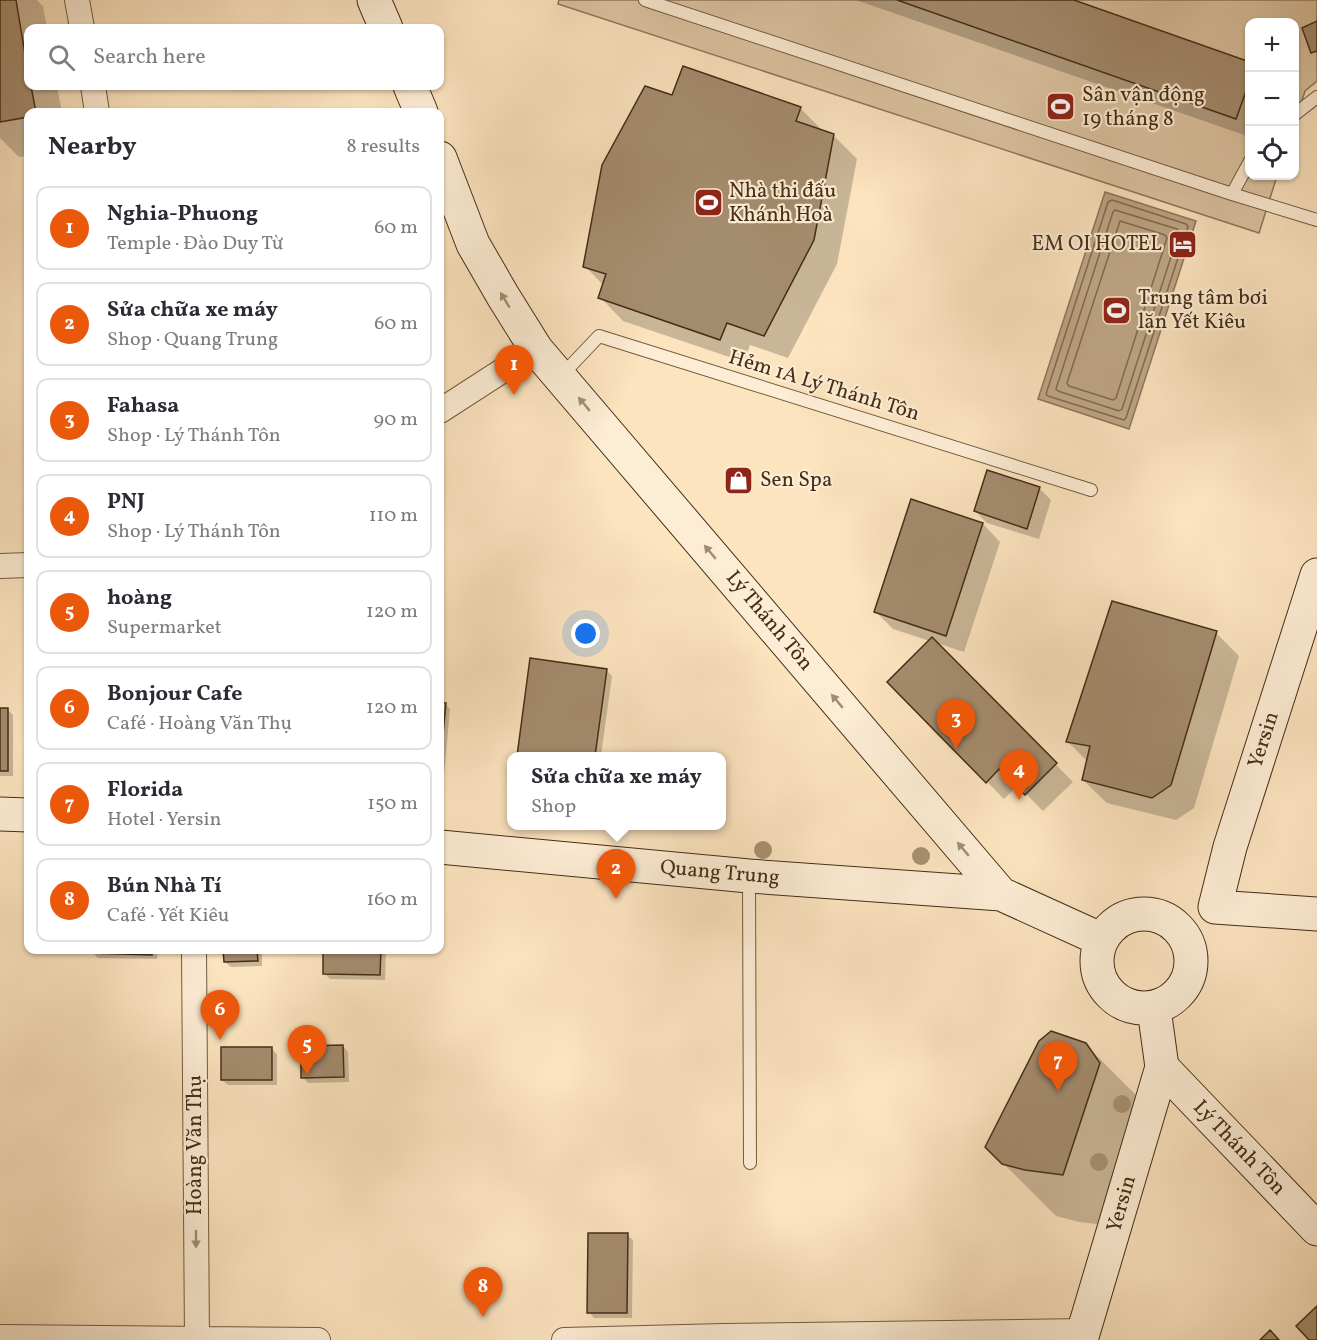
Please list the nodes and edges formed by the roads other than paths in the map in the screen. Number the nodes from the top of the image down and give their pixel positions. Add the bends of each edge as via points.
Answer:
1 (77, 0) edge
2 (374, 0) edge
3 (645, 0) edge
4 (665, 3) edge
5 (81, 24) edge
6 (384, 24) edge
7 (94, 90) edge
8 (412, 90) edge
9 (1317, 97) edge
10 (96, 108) edge
11 (419, 108) edge
12 (1299, 111) edge
13 (444, 168) edge
14 (1245, 170) edge
15 (1232, 194) junction
16 (1317, 220) edge
17 (536, 349) junction
18 (561, 376) junction
19 (444, 408) edge
20 (1091, 490) dead end
21 (24, 565) edge
22 (0, 566) edge
23 (1317, 575) edge
24 (0, 814) edge
25 (24, 815) edge
26 (444, 847) edge
27 (749, 876) junction
28 (1001, 894) junction
29 (1215, 907) junction
30 (1317, 914) edge
31 (1181, 929) junction
32 (1100, 939) junction
33 (194, 954) edge
34 (1155, 1009) junction
35 (1162, 1067) junction
36 (750, 1163) dead end
37 (1317, 1229) edge
38 (1083, 1335) edge
39 (0, 1337) edge
40 (724, 1338) edge
41 (197, 1339) edge
42 (318, 1340) edge
43 (564, 1340) edge

1 - 5 street
2 - 6 street
3 - 4 lane
4 - 15 lane
7 - 10 street
8 - 11 street
9 - 12 lane
17 -> 13 street, Lý Thánh Tôn via 473,244
14 - 15 lane
15 - 16 lane
17 - 18 street, Lý Thánh Tôn
17 - 19 street
18 - 20 lane, Hẻm 1A Lý Thánh Tôn via 599,336
28 -> 18 street, Lý Thánh Tôn
21 - 22 street
23 - 29 street, Yersin via 1230,847
24 - 25 street
26 - 27 street, Quang Trung
27 - 28 street, Quang Trung
27 - 36 lane
28 - 32 street
29 - 30 street
29 - 31 street
31 - 32 street via 1166,918 1147,913 1116,922
31 - 34 street via 1192,965 1178,995
32 - 34 street via 1097,966 1111,995 1123,1004
33 -> 41 street, Hoàng Văn Thụ
34 - 35 street
35 - 37 street, Lý Thánh Tôn
35 - 38 street, Yersin
38 - 40 street
39 - 41 street
40 - 43 street
41 - 42 street

